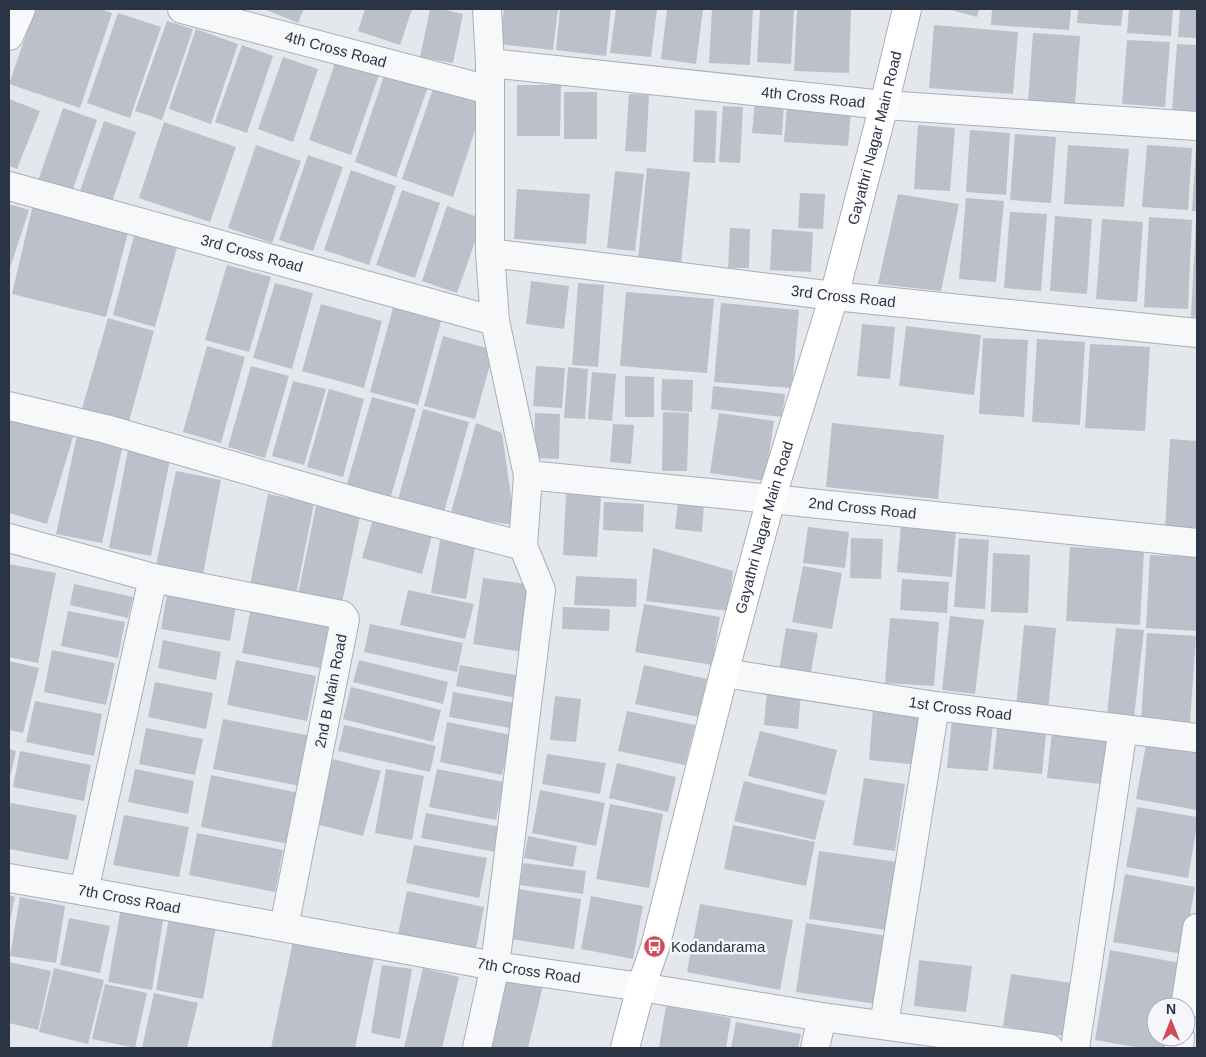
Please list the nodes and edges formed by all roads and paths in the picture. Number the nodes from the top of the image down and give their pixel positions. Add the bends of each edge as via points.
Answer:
1 (21, 9) edge
2 (182, 9) edge
3 (487, 9) edge
4 (907, 9) edge
5 (9, 36) edge
6 (489, 76) junction
7 (884, 105) junction
8 (1197, 126) edge
9 (9, 186) edge
10 (490, 253) junction
11 (834, 296) junction
12 (495, 321) junction
13 (1197, 333) edge
14 (9, 406) edge
15 (528, 476) junction
16 (771, 499) junction
17 (9, 538) edge
18 (1197, 543) edge
19 (524, 546) junction
20 (153, 578) junction
21 (724, 673) junction
22 (935, 706) junction
23 (1123, 729) junction
24 (1197, 738) edge
25 (9, 878) edge
26 (84, 891) junction
27 (284, 927) junction
28 (1197, 928) edge
29 (495, 966) junction
30 (641, 987) junction
31 (1187, 997) edge
32 (822, 1017) junction
33 (884, 1025) junction
34 (477, 1048) edge
35 (625, 1048) edge
36 (815, 1048) edge
37 (1049, 1048) edge
38 (1075, 1048) edge

1 - 5 street
2 - 6 street, 4th Cross Road
3 - 6 street
4 - 7 street, Gayathri Nagar Main Road
6 - 7 street, 4th Cross Road
6 - 10 street
7 - 8 street, 4th Cross Road
7 - 11 street, Gayathri Nagar Main Road
9 - 12 street, 3rd Cross Road
10 - 11 street, 3rd Cross Road
10 - 12 street
11 - 13 street, 3rd Cross Road
11 - 16 street, Gayathri Nagar Main Road
12 - 15 street
14 - 19 street
15 - 16 street, 2nd Cross Road
15 - 19 street
16 - 18 street, 2nd Cross Road
16 - 21 street, Gayathri Nagar Main Road
17 - 20 street
19 - 29 street via 541,590
20 - 26 street
20 - 27 street, 2nd B Main Road via 342,615 345,619
21 - 22 street, 1st Cross Road
21 - 30 street, Gayathri Nagar Main Road via 655,947
22 - 23 street, 1st Cross Road
22 - 33 street
23 - 24 street, 1st Cross Road
23 - 38 street
25 - 26 street, 7th Cross Road
26 - 27 street, 7th Cross Road
27 - 29 street, 7th Cross Road
28 - 31 street
29 - 30 street, 7th Cross Road
29 - 34 street
30 - 32 street, 7th Cross Road
30 - 35 street, Gayathri Nagar Main Road
32 - 33 street, 7th Cross Road
32 - 36 street
33 - 37 street, 7th Cross Road

